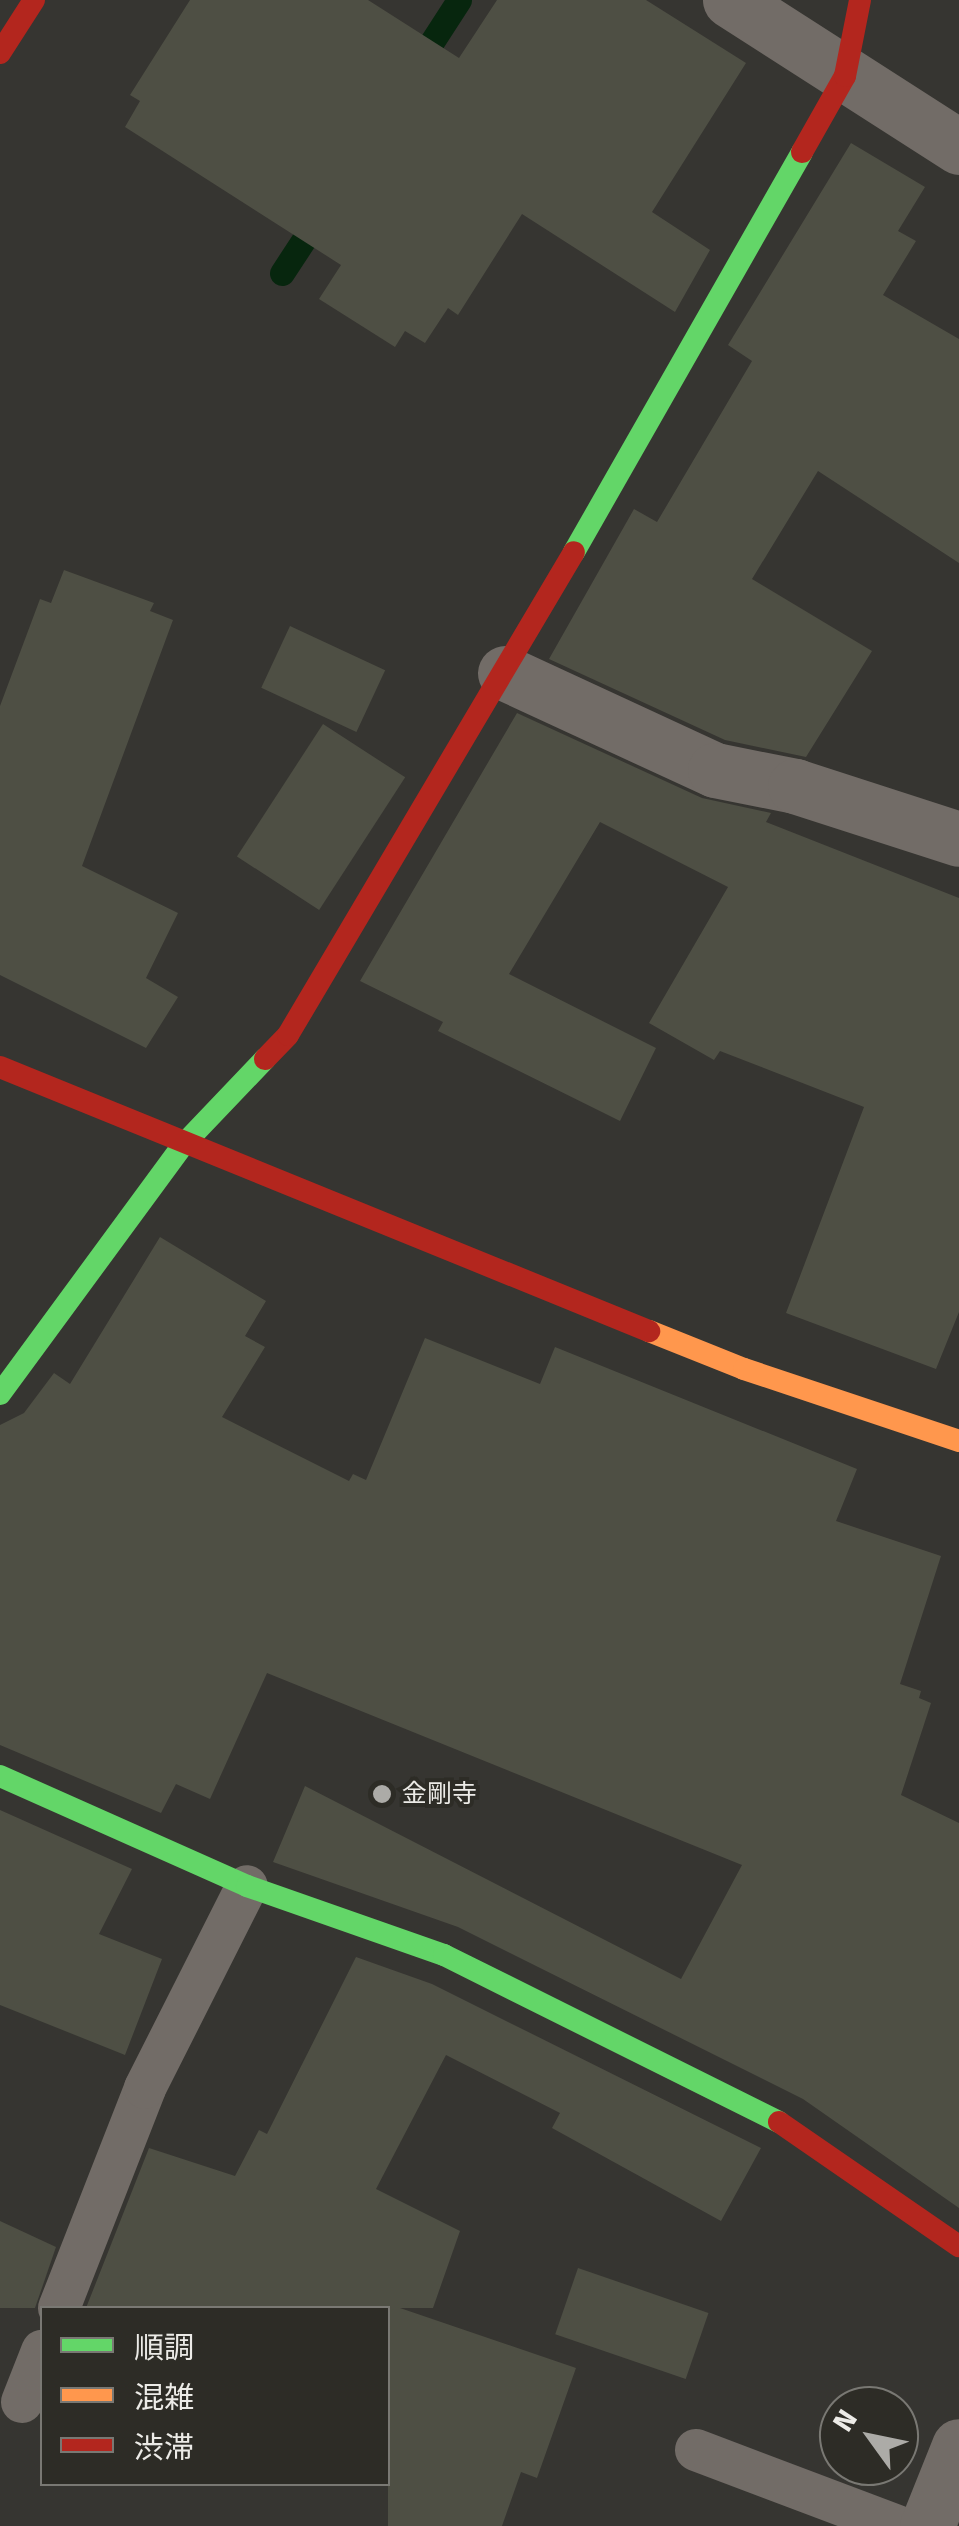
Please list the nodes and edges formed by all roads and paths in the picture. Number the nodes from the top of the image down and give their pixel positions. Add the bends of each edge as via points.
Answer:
1 (34, 0) edge
2 (730, 0) edge
3 (860, 0) edge
4 (0, 52) edge
5 (845, 76) junction
6 (959, 147) edge
7 (505, 673) junction
8 (959, 839) edge
9 (0, 1067) edge
10 (183, 1145) junction
11 (0, 1394) edge
12 (959, 1440) edge
13 (0, 1776) edge
14 (248, 1886) junction
15 (959, 2246) edge
16 (60, 2306) edge
17 (40, 2355) edge
18 (22, 2402) dead end
19 (959, 2446) edge
20 (696, 2450) dead end
21 (897, 2526) edge
22 (928, 2526) edge

1 - 4 street
2 - 5 street
3 - 5 street
5 - 6 street
5 - 7 street
7 - 8 street via 715,770 795,786
7 - 10 street via 288,1036
9 - 10 street
10 - 11 street
10 - 12 street via 744,1369
13 - 14 street
14 - 15 street via 444,1955 772,2118
14 - 16 lane via 146,2088
17 - 18 lane
19 - 22 street
20 - 21 lane

